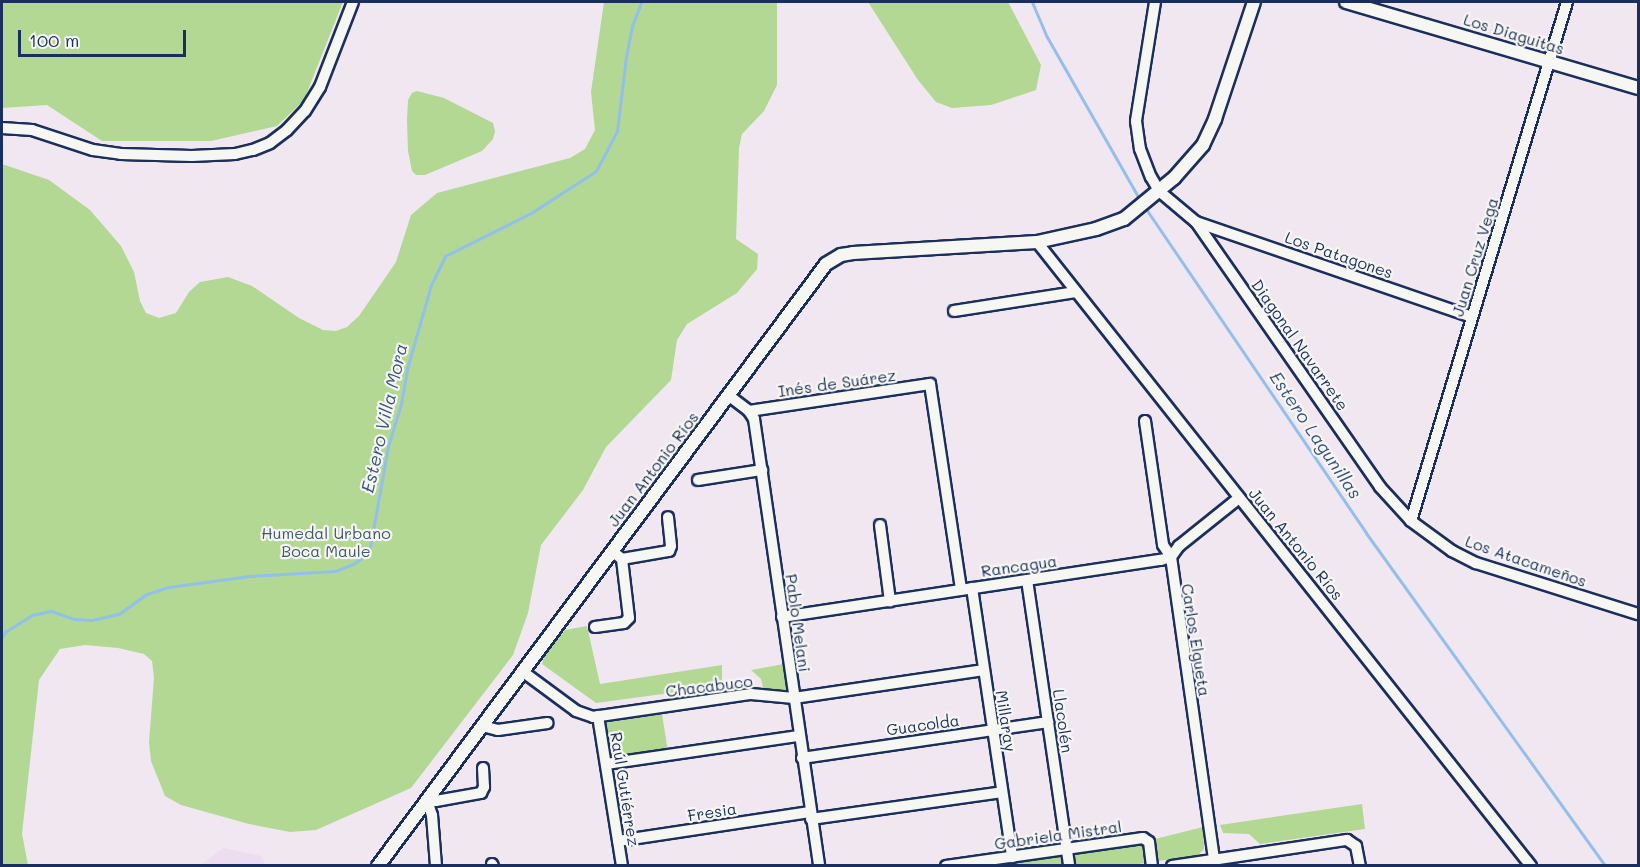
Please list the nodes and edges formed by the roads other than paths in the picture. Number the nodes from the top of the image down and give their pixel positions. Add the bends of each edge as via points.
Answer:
1 (353, 2) edge
2 (1155, 2) edge
3 (1254, 2) edge
4 (1346, 2) edge
5 (1567, 2) edge
6 (1549, 62) junction
7 (1638, 88) edge
8 (2, 128) edge
9 (1159, 191) junction
10 (1196, 222) junction
11 (1037, 242) junction
12 (1076, 292) junction
13 (954, 311) dead end
14 (1472, 317) junction
15 (930, 384) joint
16 (728, 395) junction
17 (749, 411) junction
18 (1144, 421) dead end
19 (762, 470) junction
20 (698, 480) dead end
21 (1239, 498) junction
22 (668, 517) dead end
23 (1411, 521) junction
24 (880, 525) dead end
25 (617, 555) junction
26 (1171, 557) junction
27 (1027, 580) junction
28 (966, 589) junction
29 (890, 601) junction
30 (1638, 614) edge
31 (782, 617) junction
32 (595, 627) dead end
33 (984, 670) junction
34 (522, 671) junction
35 (794, 698) junction
36 (598, 716) junction
37 (1048, 722) junction
38 (548, 723) dead end
39 (482, 726) junction
40 (993, 730) junction
41 (799, 736) junction
42 (802, 758) junction
43 (606, 764) junction
44 (483, 768) dead end
45 (1002, 792) junction
46 (427, 800) junction
47 (811, 816) junction
48 (618, 842) junction
49 (1066, 849) junction
50 (1012, 857) junction
51 (1215, 862) edge
52 (378, 866) edge
53 (436, 866) edge
54 (622, 866) edge
55 (819, 866) edge
56 (946, 866) edge
57 (1069, 866) edge
58 (1152, 866) edge
59 (1172, 866) edge
60 (1360, 866) edge
61 (1531, 866) edge

1 - 8 street via 324,76 305,111 270,143 253,150 192,156 121,154 93,150 32,130
2 - 9 street via 1136,130 1143,158
3 - 9 street, Juan Antonio Ríos via 1209,133 1192,159
4 - 6 street, Los Diaguitas
5 - 6 street, Juan Cruz Vega
6 - 7 street, Los Diaguitas
6 - 14 street, Juan Cruz Vega
9 - 10 street, Diagonal Navarrete
9 - 11 street, Juan Antonio Ríos via 1130,215 1106,227
10 - 14 street, Los Patagones
10 - 23 street, Diagonal Navarrete via 1377,482
11 - 12 street, Juan Antonio Ríos
11 - 16 street, Juan Antonio Ríos via 853,253 836,258 823,268
12 - 13 street
12 - 21 street, Juan Antonio Ríos
14 - 23 street, Juan Cruz Vega
15 - 17 street, Inés de Suárez
15 - 28 street, Millaray
16 - 17 street
16 - 25 street, Juan Antonio Ríos
17 - 19 street, Pablo Melani via 754,419
18 - 26 street, Carlos Elgueta via 1162,545
19 - 20 street
19 - 31 street, Pablo Melani
21 - 26 street via 1179,546
21 - 61 street, Juan Antonio Ríos
22 - 25 street via 670,550
23 - 30 street, Los Atacameños via 1476,563
24 - 29 street
25 - 32 street via 628,620
25 - 34 street, Juan Antonio Ríos
26 - 27 street, Rancagua
26 - 51 street, Carlos Elgueta
27 - 28 street, Rancagua
27 - 37 street, Llacolén
28 - 29 street, Rancagua
28 - 33 street, Millaray
29 - 31 street, Rancagua
31 - 35 street, Pablo Melani
33 - 35 street, Chacabuco
33 - 40 street, Millaray
34 - 36 street, Chacabuco via 582,714
34 - 39 street, Juan Antonio Ríos
35 - 36 street, Chacabuco via 751,694
35 - 41 street, Pablo Melani
36 - 43 street, Raúl Gutiérrez
37 - 40 street, Guacolda
37 - 49 street, Llacolén
38 - 39 street via 498,730
39 - 46 street, Juan Antonio Ríos
40 - 42 street, Guacolda
40 - 45 street, Millaray
41 - 42 street, Pablo Melani
41 - 43 street
42 - 47 street, Pablo Melani
43 - 48 street, Raúl Gutiérrez
44 - 46 street via 481,793
45 - 47 street, Fresia
45 - 50 street, Millaray
46 - 52 street, Juan Antonio Ríos
46 - 53 street
47 - 48 street, Fresia
47 - 55 street, Pablo Melani
48 - 54 street, Raúl Gutiérrez
49 - 50 street, Gabriela Mistral
49 - 57 street, Llacolén
49 - 58 street, Gabriela Mistral via 1145,838
50 - 56 street, Gabriela Mistral
51 - 59 street
51 - 60 street via 1341,840 1356,846

